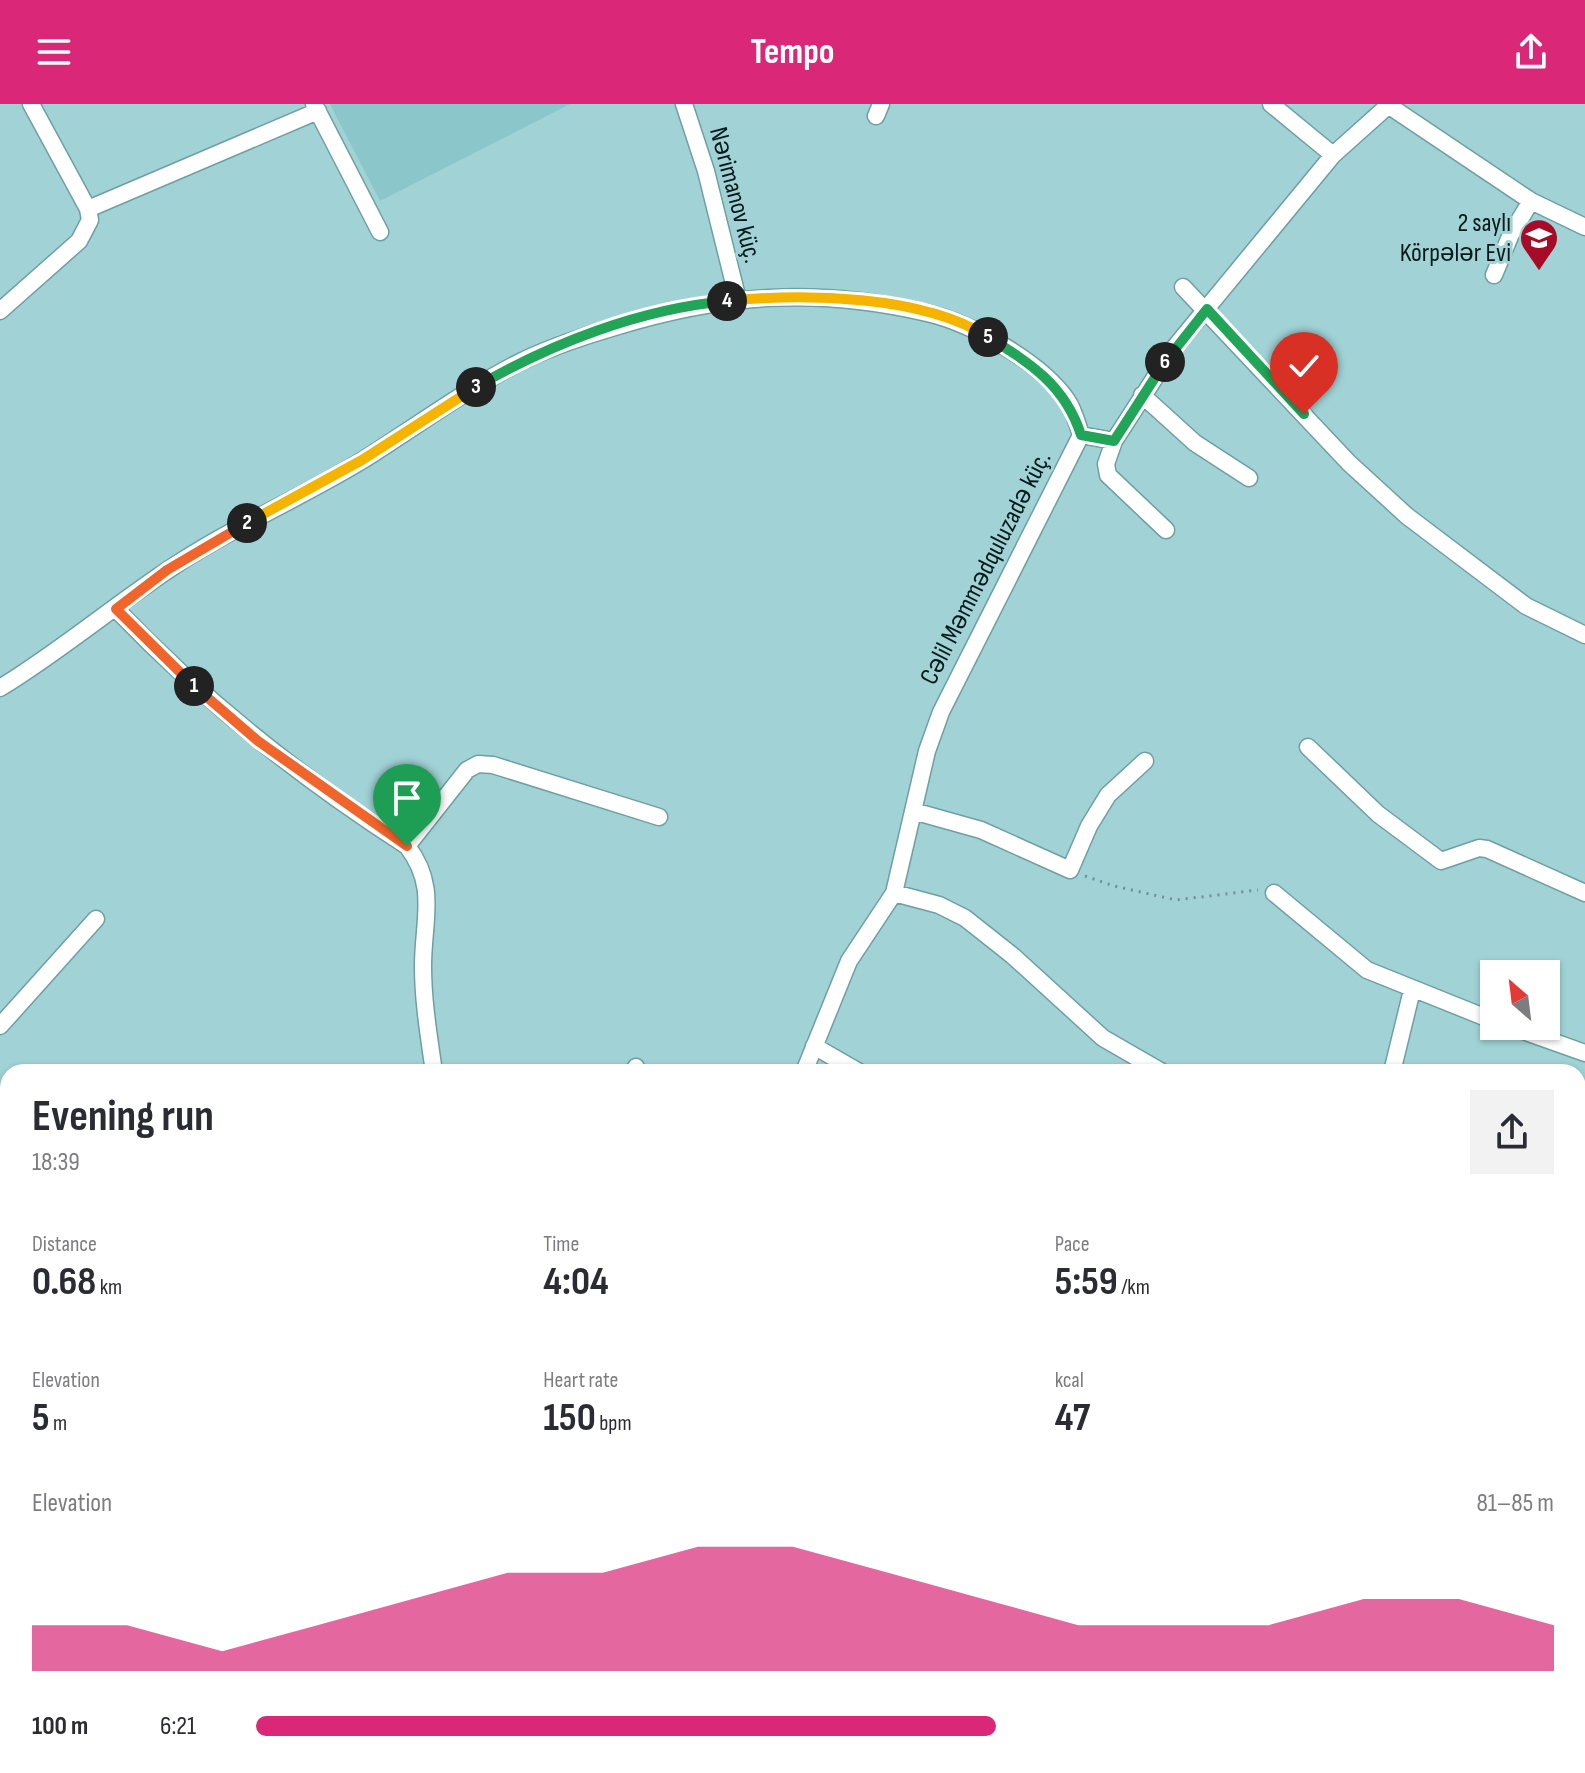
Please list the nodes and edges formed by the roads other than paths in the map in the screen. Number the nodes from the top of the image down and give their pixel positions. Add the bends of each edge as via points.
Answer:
1 (31, 104) edge
2 (684, 104) edge
3 (1271, 104) edge
4 (1389, 104) edge
5 (316, 108) edge
6 (1333, 155) junction
7 (1531, 201) junction
8 (88, 209) junction
9 (1585, 227) edge
10 (380, 232) dead end
11 (1494, 275) dead end
12 (1183, 287) dead end
13 (738, 300) junction
14 (1207, 309) junction
15 (0, 311) edge
16 (1142, 395) junction
17 (1081, 435) junction
18 (1114, 441) junction
19 (1249, 478) dead end
20 (1166, 530) dead end
21 (116, 609) junction
22 (1585, 635) edge
23 (0, 688) edge
24 (1308, 747) dead end
25 (1145, 761) dead end
26 (913, 811) junction
27 (659, 817) dead end
28 (407, 846) junction
29 (894, 893) junction
30 (1274, 893) road end
31 (1585, 893) edge
32 (96, 919) dead end
33 (1412, 990) junction
34 (1480, 1016) edge
35 (0, 1026) edge
36 (1548, 1040) edge
37 (814, 1046) junction
38 (1585, 1053) edge
39 (433, 1064) edge
40 (807, 1064) edge
41 (845, 1064) edge
42 (1148, 1064) edge
43 (1394, 1064) edge

1 - 8 street
2 - 13 street, Nərimanov küç.
3 - 6 street
4 - 6 street
4 - 7 street
5 - 8 street
5 - 10 street
6 - 14 street
7 - 9 street
7 - 11 street
8 - 15 street via 90,220 79,241
12 - 14 street
13 - 17 street via 835,298 946,317 1022,358 1058,389
13 - 21 street via 650,316 567,341 517,363 362,460 211,542
14 - 16 street
14 - 22 street via 1349,463 1407,516 1526,606
16 - 18 street
16 - 19 street via 1195,443
17 - 18 street, Cəlil Məmmədquluzadə küç.
17 - 26 street, Cəlil Məmmədquluzadə küç. via 941,712
18 - 20 street via 1108,475
21 - 23 street
21 - 28 street via 258,741
24 - 31 street via 1378,814 1441,861 1487,849
25 - 26 street via 1108,795 1070,870 981,830
26 - 29 street, Cəlil Məmmədquluzadə küç.
27 - 28 street via 478,764 467,770
28 - 39 street via 424,873 427,890 423,966
29 - 37 street, Cəlil Məmmədquluzadə küç. via 849,961
29 - 42 street via 965,918 1103,1038
30 - 33 street via 1367,970
32 - 35 street
33 - 34 street
33 - 43 street
36 - 38 street
37 - 40 street, Cəlil Məmmədquluzadə küç.
37 - 41 street

